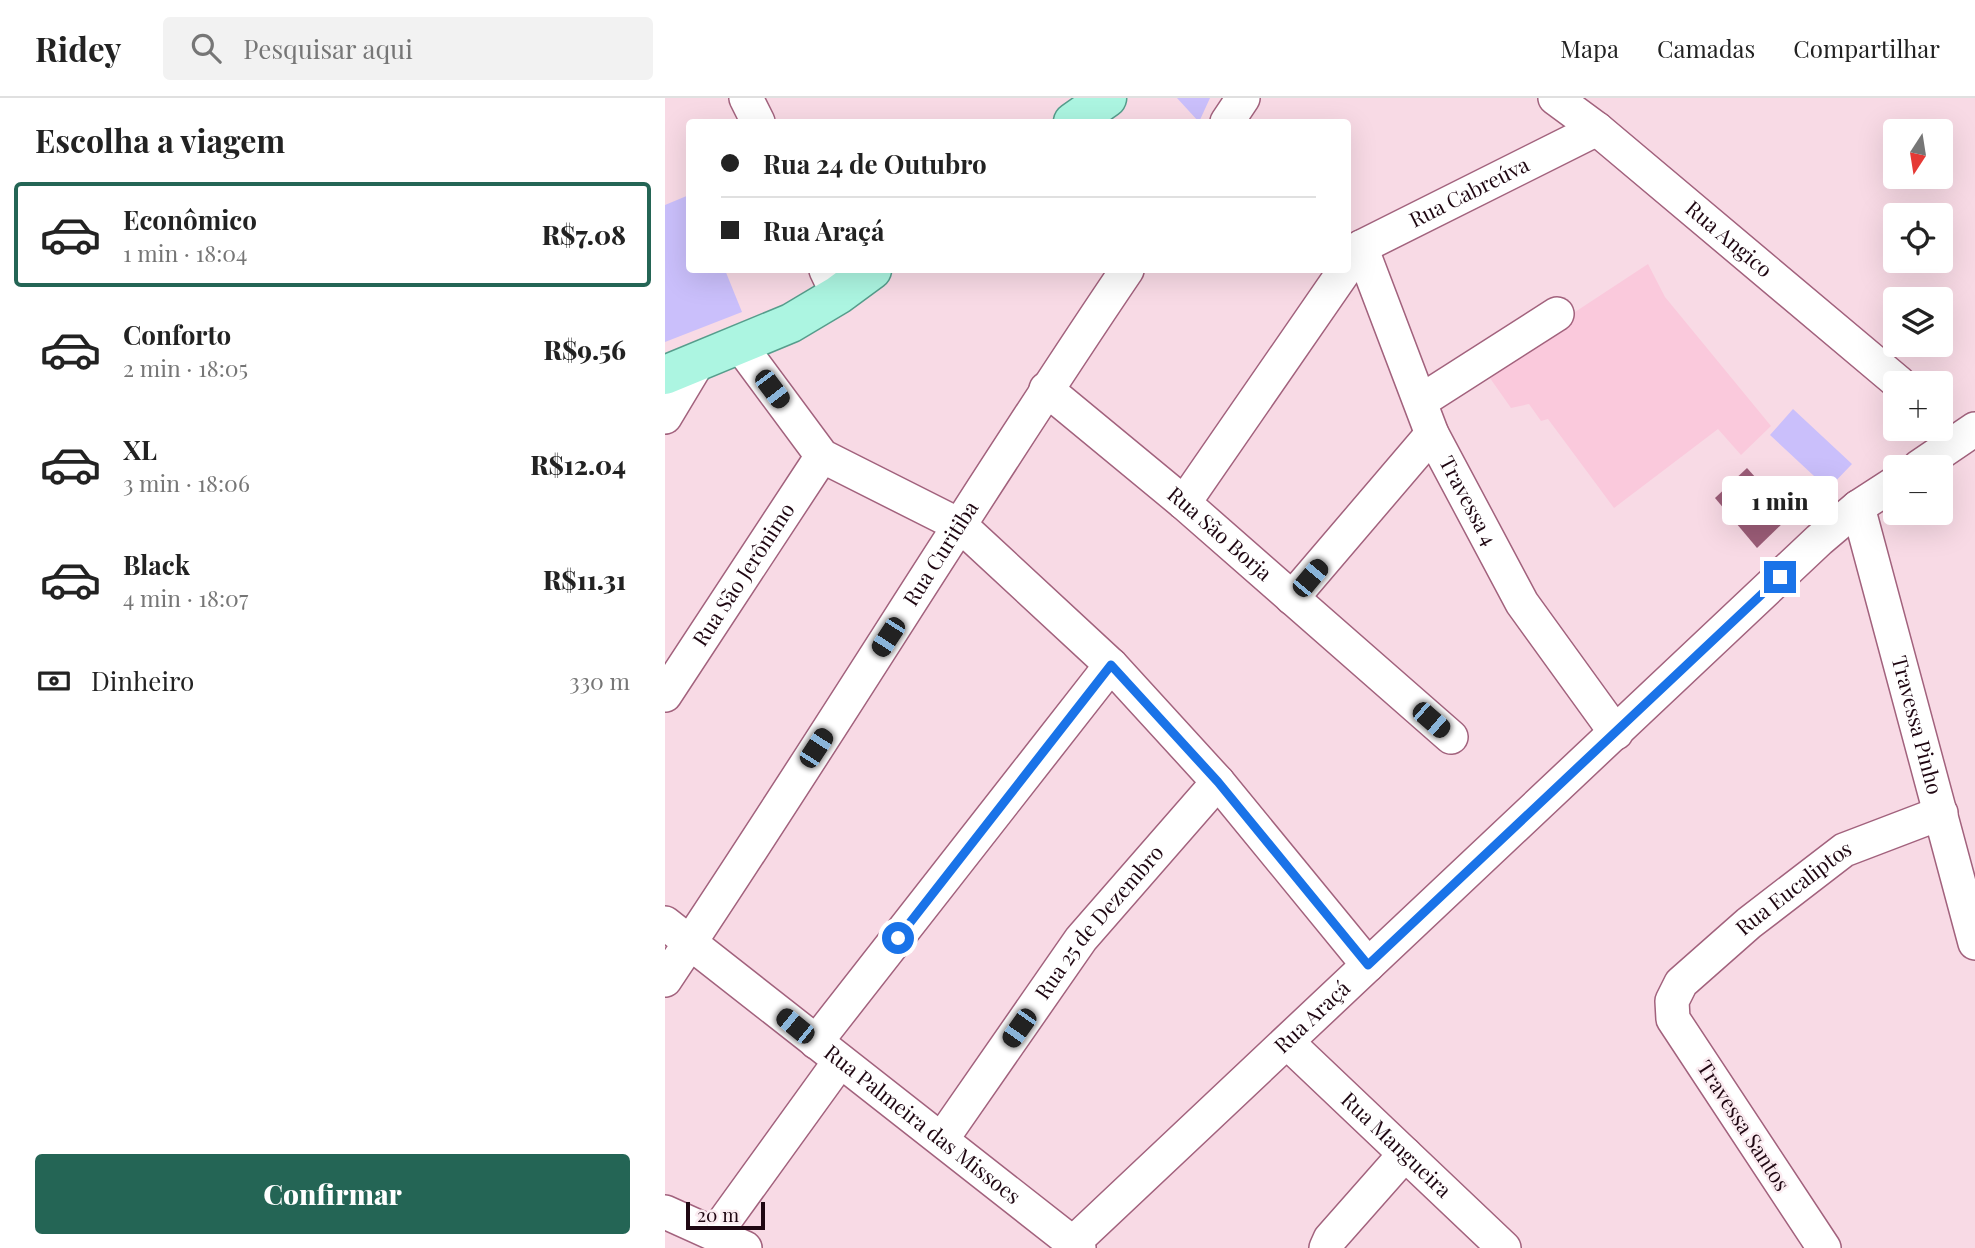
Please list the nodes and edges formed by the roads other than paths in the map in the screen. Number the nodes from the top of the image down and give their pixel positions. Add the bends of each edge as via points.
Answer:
1 (747, 98) edge
2 (1107, 98) edge
3 (1243, 98) edge
4 (1555, 98) edge
5 (757, 119) edge
6 (1077, 119) edge
7 (1229, 119) edge
8 (1597, 129) junction
9 (1351, 261) edge
10 (862, 273) edge
11 (1125, 273) edge
12 (1343, 273) edge
13 (832, 282) edge
14 (1557, 314) dead end
15 (739, 344) junction
16 (681, 368) edge
17 (1885, 371) edge
18 (1046, 389) junction
19 (1421, 401) junction
20 (665, 417) edge
21 (1959, 428) edge
22 (1432, 434) junction
23 (1931, 455) edge
24 (822, 456) junction
25 (1883, 491) edge
26 (1184, 503) junction
27 (1858, 507) junction
28 (961, 526) junction
29 (1292, 598) junction
30 (1111, 665) junction
31 (665, 695) edge
32 (1616, 733) junction
33 (1451, 737) dead end
34 (1218, 782) junction
35 (1941, 813) junction
36 (678, 933) edge
37 (1975, 943) edge
38 (1368, 965) junction
39 (665, 979) edge
40 (1672, 1001) joint
41 (1287, 1042) junction
42 (828, 1052) junction
43 (942, 1139) junction
44 (1405, 1154) junction
45 (665, 1212) edge
46 (715, 1234) junction
47 (1076, 1246) edge
48 (745, 1248) edge
49 (1326, 1248) edge
50 (1504, 1248) edge
51 (1824, 1248) edge

1 - 5 street
2 - 6 main road
3 - 7 street
4 - 8 street, Rua Angico
8 - 9 street, Rua Cabreúva
8 - 17 street, Rua Angico
9 - 19 street, Travessa 4
10 - 13 main road
11 - 18 street, Rua Curitiba
12 - 26 street, Rua Cabreúva
13 - 15 main road via 791,323
14 - 19 street
15 - 16 main road
15 - 24 street
16 - 20 street
18 - 26 street, Rua São Borja
18 - 28 street, Rua Curitiba
19 - 22 street, Travessa 4
21 - 23 street
22 - 29 street
22 - 32 street, Travessa 4 via 1522,603
24 - 28 street
24 - 31 street, Rua São Jerônimo
25 - 27 street, Rua Araçá
26 - 29 street, Rua São Borja
27 - 32 street, Rua Araçá
27 - 35 street, Travessa Pinho
28 - 30 street
28 - 36 street, Rua Curitiba
29 - 33 street, Rua São Borja
30 - 34 street
30 - 42 street
32 - 38 street, Rua Araçá
34 - 38 street
34 - 43 street, Rua 25 de Dezembro via 1081,939
35 - 37 street, Travessa Pinho
35 - 40 street, Rua Eucaliptos via 1844,850 1739,931 1681,983
36 - 39 street, Rua Curitiba
36 - 42 street, Rua Palmeira das Missoes
38 - 41 street, Rua Araçá
40 - 51 street, Travessa Santos via 1673,1019
41 - 44 street, Rua Mangueira
41 - 47 street, Rua Araçá
42 - 43 street, Rua Palmeira das Missoes
42 - 46 street
43 - 47 street, Rua Palmeira das Missoes
44 - 49 street
44 - 50 street, Rua Mangueira
45 - 46 street
46 - 48 street

